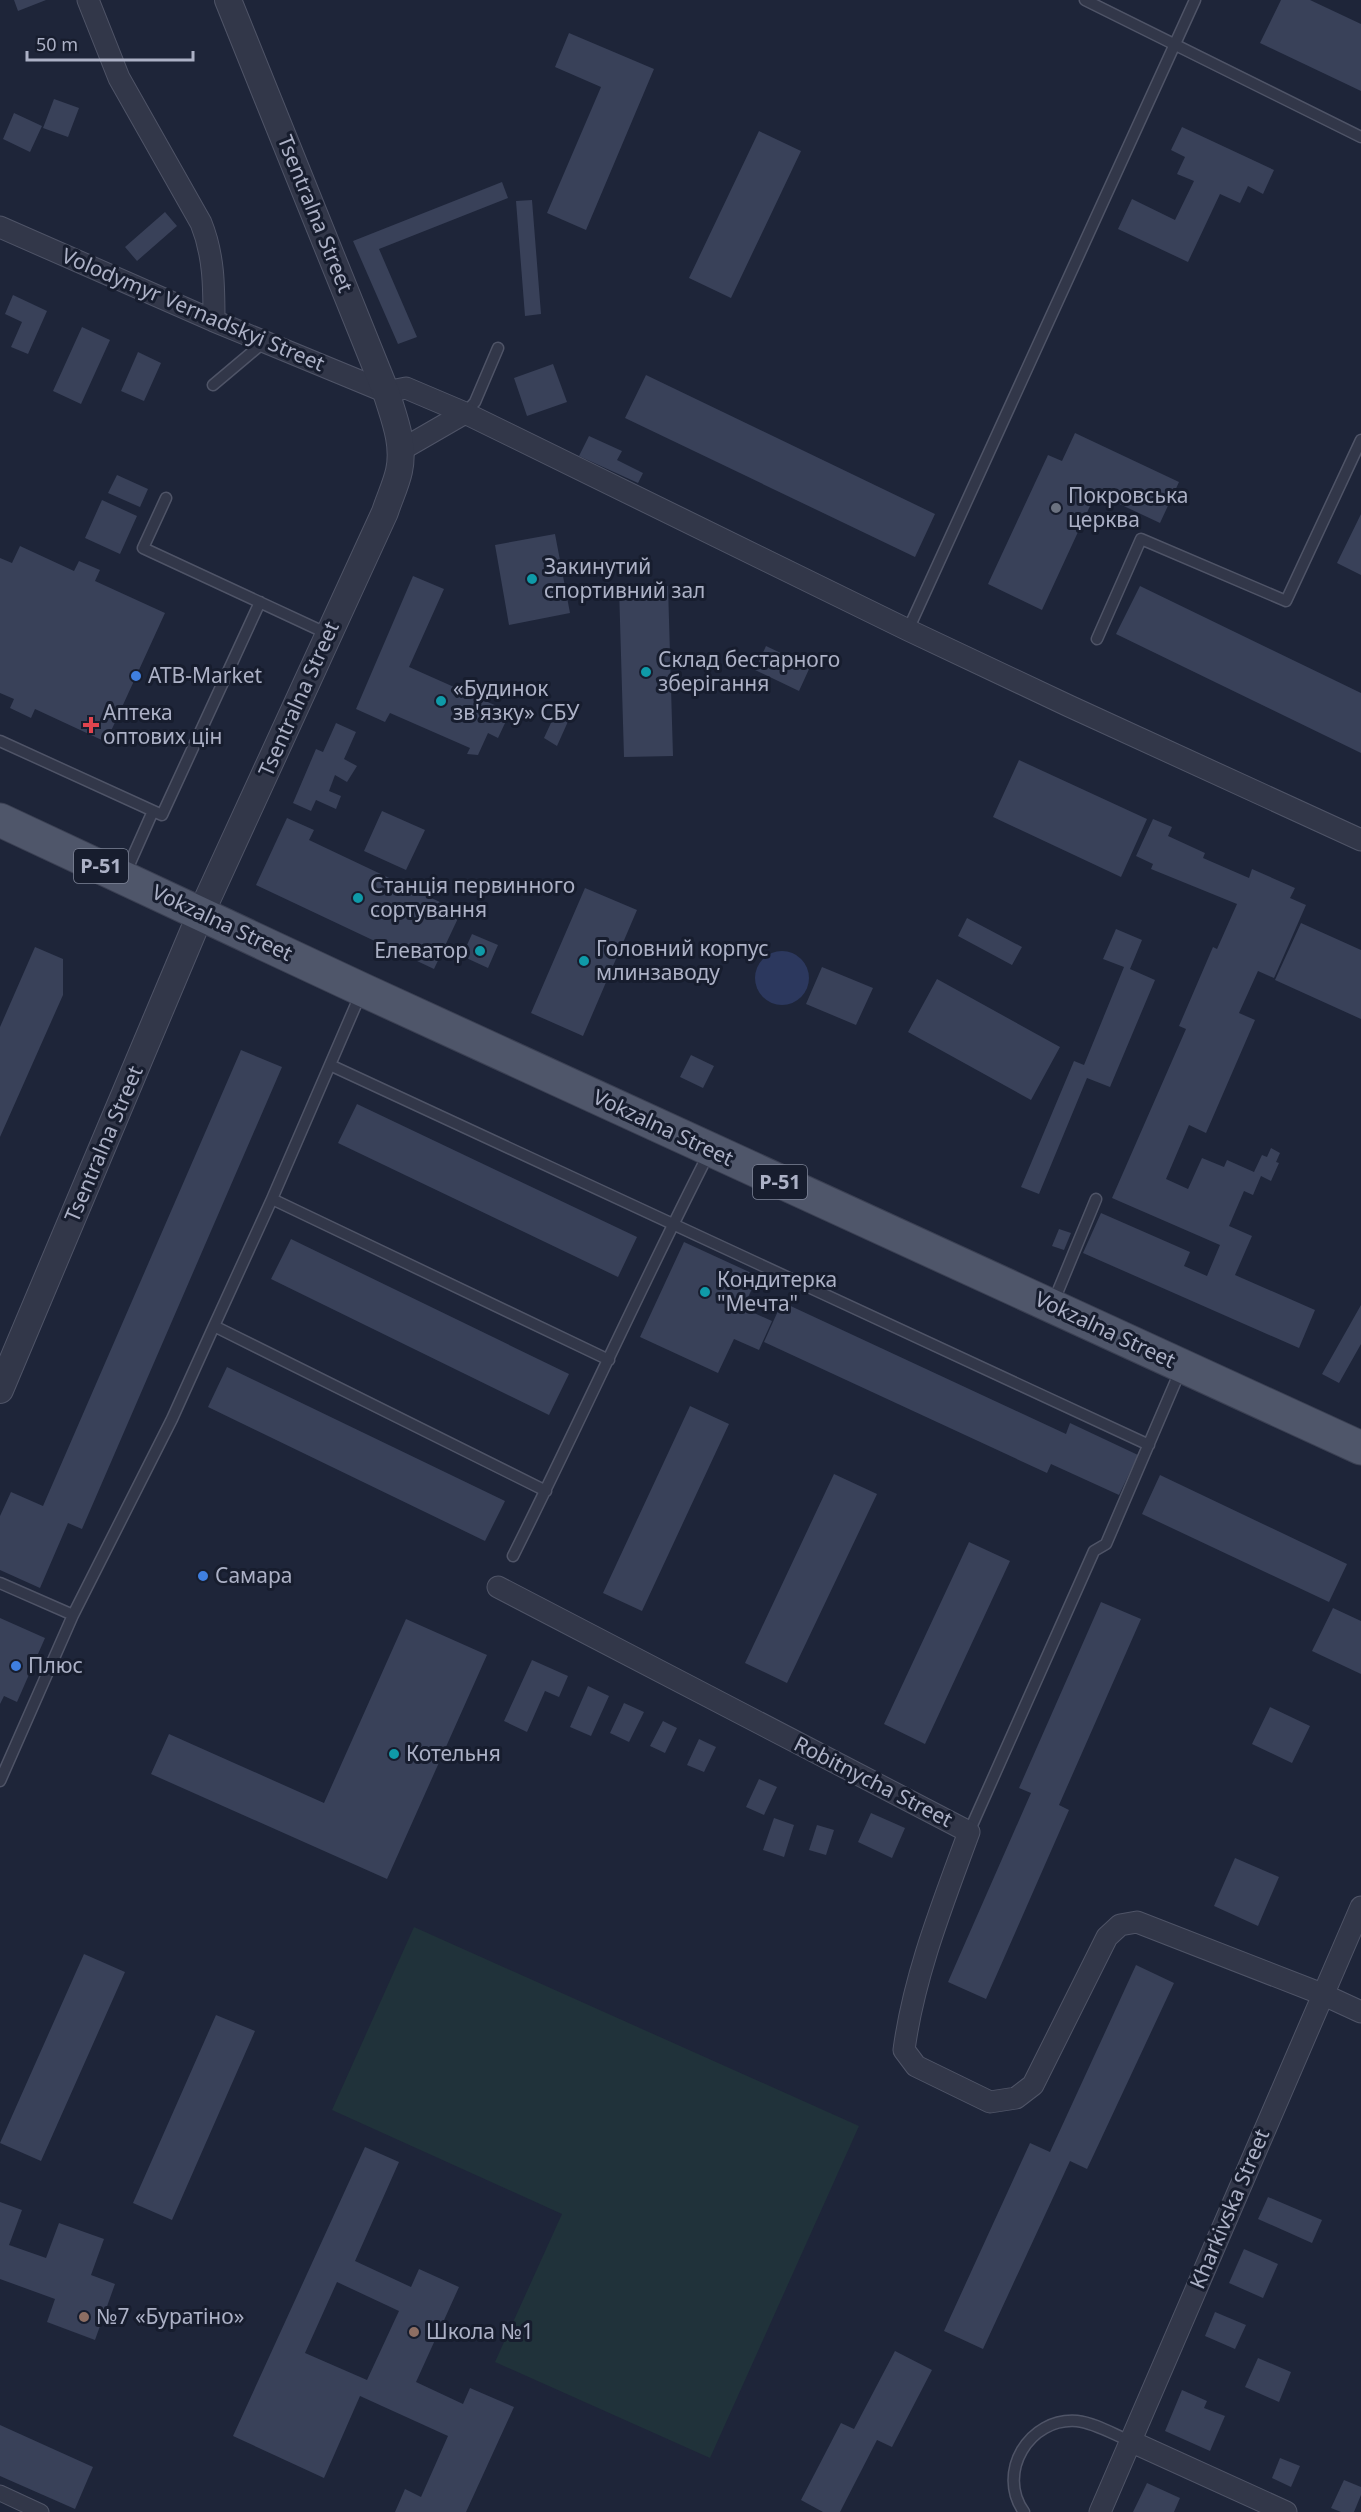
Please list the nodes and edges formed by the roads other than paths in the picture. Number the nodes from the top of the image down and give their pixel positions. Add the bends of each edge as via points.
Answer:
1 (88, 0) edge
2 (228, 0) edge
3 (1085, 0) edge
4 (1195, 0) edge
5 (1175, 45) junction
6 (1361, 137) edge
7 (0, 227) edge
8 (214, 321) junction
9 (264, 342) junction
10 (498, 348) dead end
11 (213, 385) dead end
12 (386, 392) junction
13 (465, 413) junction
14 (1361, 440) edge
15 (401, 450) junction
16 (166, 498) dead end
17 (260, 602) junction
18 (908, 630) junction
19 (329, 634) junction
20 (1097, 639) dead end
21 (1, 743) edge
22 (153, 811) junction
23 (0, 820) edge
24 (1361, 840) edge
25 (123, 876) junction
26 (201, 913) junction
27 (363, 990) junction
28 (330, 1065) junction
29 (711, 1150) junction
30 (272, 1199) junction
31 (1096, 1199) dead end
32 (672, 1226) junction
33 (1051, 1306) junction
34 (214, 1326) junction
35 (609, 1360) junction
36 (1182, 1366) junction
37 (0, 1390) edge
38 (1149, 1444) junction
39 (1361, 1448) edge
40 (546, 1491) junction
41 (513, 1556) dead end
42 (0, 1583) edge
43 (498, 1587) dead end
44 (73, 1615) junction
45 (0, 1781) edge
46 (969, 1832) junction
47 (1361, 1907) edge
48 (1322, 1994) junction
49 (1361, 2012) edge
50 (1130, 2441) junction
51 (0, 2493) edge
52 (41, 2512) edge
53 (1024, 2512) edge
54 (1100, 2512) edge
55 (1286, 2512) edge

1 - 8 street via 118,78 209,243
2 - 12 street, Tsentralna Street
3 - 5 lane
4 - 5 lane
5 - 6 lane
5 - 18 lane
7 - 8 street, Volodymyr Vernadskyi Street
8 - 9 street, Volodymyr Vernadskyi Street
9 - 11 lane
9 - 12 street, Volodymyr Vernadskyi Street
10 - 13 lane via 475,402
12 - 13 street via 406,388
12 - 15 street, Tsentralna Street
13 - 15 street
13 - 18 street
14 - 20 lane via 1286,601 1141,539
15 - 19 street, Tsentralna Street via 399,471 385,512
16 - 17 lane via 143,548
17 - 19 lane
17 - 22 lane via 162,815
18 - 24 street
19 - 26 street, Tsentralna Street
21 - 22 lane
22 - 25 lane
23 - 25 main road, Vokzalna Street / Р-51
25 - 26 main road, Vokzalna Street / Р-51
26 - 27 main road, Vokzalna Street / Р-51
26 - 37 street, Tsentralna Street
27 - 28 lane
27 - 29 main road, Vokzalna Street / Р-51
28 - 30 lane
28 - 32 lane
29 - 32 lane
29 - 33 main road, Vokzalna Street / Р-51
30 - 34 lane
30 - 35 lane
31 - 33 lane
32 - 35 lane
32 - 38 lane
33 - 36 main road, Vokzalna Street / Р-51
34 - 40 lane
34 - 44 lane via 172,1419
35 - 40 lane
36 - 38 lane
36 - 39 main road, Vokzalna Street / Р-51
38 - 46 lane via 1106,1544 1094,1551
40 - 41 lane
42 - 44 lane
43 - 46 street, Robitnycha Street
44 - 45 lane
46 - 48 street, Robitnycha Street via 929,1942 904,2050 916,2066 990,2102 1016,2098 1033,2085 1107,1938 1120,1925 1137,1922
47 - 48 street, Kharkivska Street
48 - 49 street, Robitnycha Street
48 - 50 street, Kharkivska Street
50 - 53 lane via 1077,2421 1057,2423 1038,2431 1024,2445 1015,2464 1013,2484
50 - 54 street, Kharkivska Street
50 - 55 street
51 - 52 street

